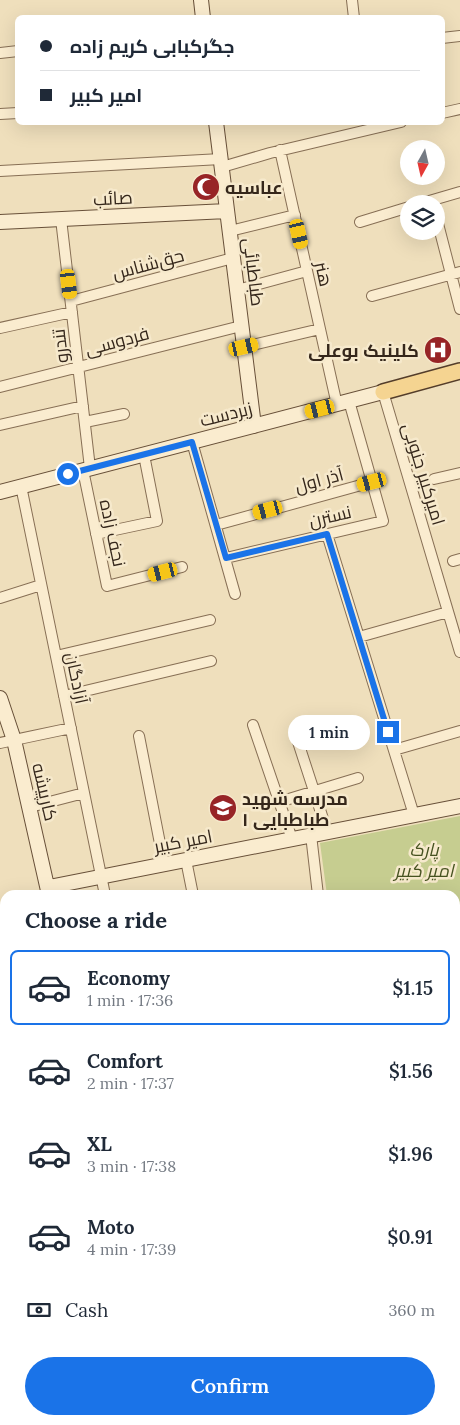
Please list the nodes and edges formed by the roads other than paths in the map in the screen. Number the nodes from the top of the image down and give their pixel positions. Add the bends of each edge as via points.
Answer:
1 (201, 0) edge
2 (352, 0) edge
3 (203, 15) edge
4 (354, 15) edge
5 (460, 36) edge
6 (445, 38) edge
7 (15, 51) edge
8 (0, 53) edge
9 (460, 109) edge
10 (445, 112) edge
11 (15, 113) edge
12 (0, 114) edge
13 (216, 125) edge
14 (388, 125) edge
15 (280, 150) junction
16 (221, 163) junction
17 (0, 171) edge
18 (460, 192) edge
19 (445, 197) edge
20 (400, 210) edge
21 (227, 211) junction
22 (295, 215) junction
23 (61, 219) junction
24 (0, 222) edge
25 (360, 222) dead end
26 (230, 231) junction
27 (444, 240) edge
28 (233, 258) junction
29 (307, 271) junction
30 (456, 274) edge
31 (237, 290) junction
32 (372, 296) dead end
33 (71, 306) junction
34 (460, 309) edge
35 (241, 326) junction
36 (0, 328) edge
37 (320, 329) junction
38 (244, 347) junction
39 (79, 368) junction
40 (460, 372) edge
41 (0, 387) edge
42 (383, 392) junction
43 (343, 403) junction
44 (83, 406) junction
45 (124, 414) dead end
46 (85, 422) junction
47 (0, 425) edge
48 (254, 426) junction
49 (192, 442) junction
50 (144, 454) junction
51 (87, 469) junction
52 (460, 473) edge
53 (434, 479) dead end
54 (372, 482) junction
55 (21, 486) junction
56 (0, 492) edge
57 (383, 521) joint
58 (216, 525) junction
59 (96, 534) junction
60 (327, 534) junction
61 (226, 558) junction
62 (182, 567) dead end
63 (41, 585) junction
64 (235, 594) dead end
65 (0, 598) edge
66 (448, 612) junction
67 (210, 620) dead end
68 (359, 637) junction
69 (460, 652) edge
70 (56, 656) junction
71 (211, 661) dead end
72 (64, 696) junction
73 (0, 698) edge
74 (253, 725) dead end
75 (71, 728) junction
76 (460, 731) edge
77 (139, 736) dead end
78 (14, 740) junction
79 (298, 742) dead end
80 (0, 743) edge
81 (394, 750) junction
82 (358, 778) dead end
83 (314, 791) junction
84 (84, 793) junction
85 (279, 802) junction
86 (30, 806) junction
87 (460, 806) edge
88 (414, 815) junction
89 (328, 831) junction
90 (311, 835) junction
91 (292, 838) junction
92 (186, 860) junction
93 (164, 864) junction
94 (102, 877) junction
95 (49, 890) edge
96 (53, 890) edge
97 (104, 890) edge
98 (192, 890) edge
99 (317, 890) edge

1 - 3 main road
2 - 4 street
5 - 6 street
7 - 8 street
9 - 10 street
11 - 12 street
13 - 16 main road, طباطبائی
14 - 15 street
15 - 16 street
15 - 22 street, هنر
16 - 17 street
16 - 21 main road, طباطبائی
18 - 19 street
20 - 25 street
21 - 23 main road, صائب
21 - 26 main road, طباطبائی
22 - 26 street
22 - 29 street, هنر
23 - 24 main road, صائب
23 - 33 street, تندرو
26 - 28 main road, طباطبائی
27 - 30 street
28 - 31 main road, طباطبائی
28 - 33 street, حق‌شناس
29 - 31 street
29 - 37 street, هنر
30 - 32 street
30 - 34 street
31 - 35 main road, طباطبائی
33 - 36 street, حق‌شناس
33 - 39 street, تندرو
35 - 38 main road, طباطبائی
35 - 39 street, فردوسی
37 - 38 street
37 - 43 street, هنر
38 - 48 main road, طباطبائی
39 - 41 street, فردوسی
39 - 44 street, تندرو
40 - 42 main road, زبردست
42 - 43 main road, زبردست
42 - 66 street, امیرکبیر جنوبی
43 - 48 main road, زبردست
43 - 54 street, هنر
44 - 46 street, تندرو
44 - 47 street
45 - 46 street
46 - 51 street, تندرو
48 - 49 main road, زبردست
49 - 50 main road, زبردست
49 - 58 street
50 - 51 main road, زبردست
50 - 59 street via 157,521
51 - 55 main road, زبردست
51 - 59 street, نجف زاده
52 - 53 street
54 - 57 street, هنر
54 - 58 street, آذر اول
55 - 56 main road, زبردست
55 - 63 street, آزادگان
57 - 60 street, نسترن
58 - 61 street
59 - 62 street, نجف زاده via 107,586
60 - 61 street, نسترن
60 - 68 street
61 - 64 street
63 - 65 street
63 - 70 street, آزادگان
66 - 68 street
66 - 69 street, امیرکبیر جنوبی
67 - 70 street
68 - 81 street
70 - 72 street, آزادگان
71 - 72 street
72 - 75 street, آزادگان
73 - 78 main road, کارپیشه
74 - 85 street
75 - 78 street
75 - 84 street, آزادگان
76 - 81 street
77 - 93 street
78 - 80 street
78 - 86 main road, کارپیشه
79 - 83 street
81 - 88 street
82 - 83 street
83 - 85 street
83 - 89 street
84 - 86 street
84 - 94 street, آزادگان
85 - 91 street
86 - 95 main road, کارپیشه
87 - 88 main road, امیر کبیر
88 - 89 main road, امیر کبیر
89 - 90 main road, امیر کبیر
90 - 91 main road, امیر کبیر
90 - 99 street
91 - 92 main road, امیر کبیر
92 - 93 main road, امیر کبیر
92 - 98 street
93 - 94 main road, امیر کبیر
94 - 96 main road, امیر کبیر
94 - 97 street, آزادگان

